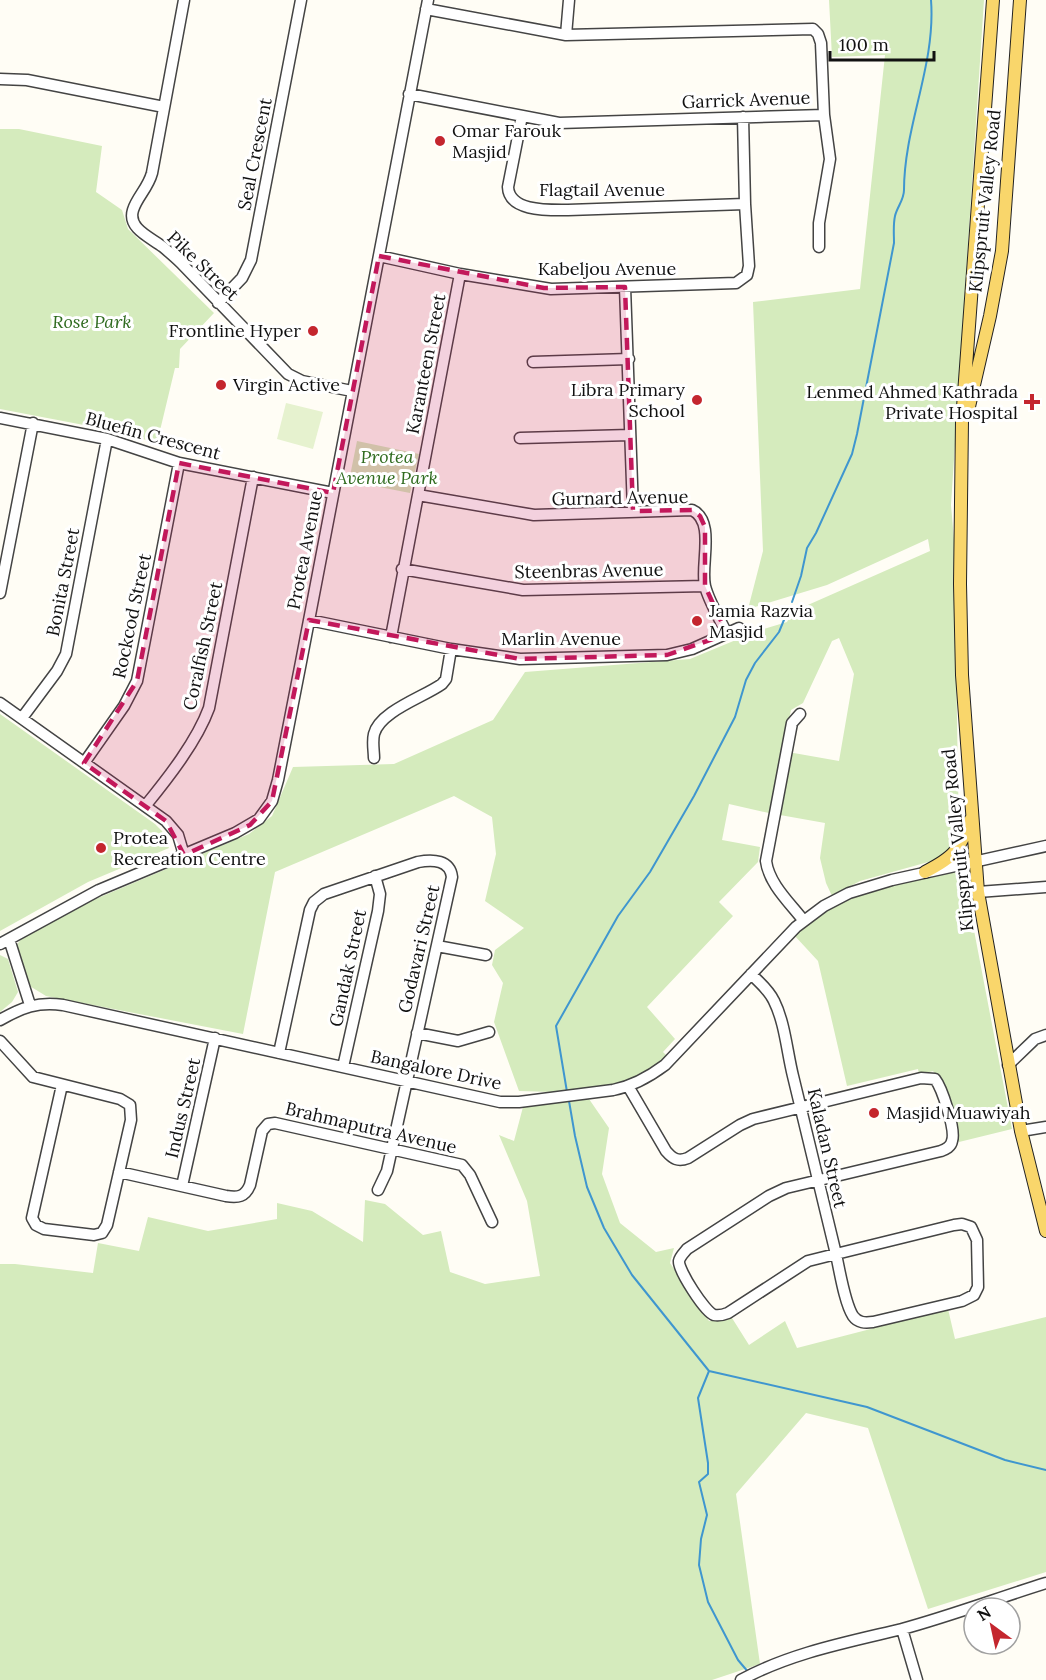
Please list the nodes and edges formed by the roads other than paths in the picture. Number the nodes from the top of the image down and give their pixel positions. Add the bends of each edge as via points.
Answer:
1 (181, 0) edge
2 (301, 0) edge
3 (569, 0) edge
4 (993, 0) edge
5 (1020, 0) edge
6 (427, 5) edge
7 (566, 35) junction
8 (0, 79) edge
9 (409, 94) junction
10 (164, 107) junction
11 (824, 114) junction
12 (522, 116) junction
13 (743, 117) junction
14 (745, 204) junction
15 (819, 247) dead end
16 (379, 256) junction
17 (460, 274) junction
18 (625, 286) junction
19 (218, 303) junction
20 (629, 359) junction
21 (533, 362) dead end
22 (352, 391) junction
23 (0, 418) edge
24 (33, 423) junction
25 (630, 435) junction
26 (520, 438) dead end
27 (107, 439) junction
28 (963, 439) junction
29 (179, 463) junction
30 (253, 477) junction
31 (333, 493) junction
32 (418, 495) junction
33 (633, 511) junction
34 (402, 569) junction
35 (705, 586) junction
36 (0, 593) edge
37 (309, 620) junction
38 (739, 628) dead end
39 (727, 634) junction
40 (391, 637) junction
41 (451, 649) junction
42 (0, 703) edge
43 (800, 714) dead end
44 (22, 718) junction
45 (374, 758) dead end
46 (84, 763) junction
47 (146, 806) junction
48 (972, 817) junction
49 (1046, 846) edge
50 (184, 855) junction
51 (976, 861) junction
52 (925, 872) junction
53 (375, 876) junction
54 (1046, 887) edge
55 (978, 892) junction
56 (803, 920) junction
57 (4, 942) edge
58 (437, 946) junction
59 (486, 955) dead end
60 (751, 974) junction
61 (30, 1005) junction
62 (0, 1020) edge
63 (489, 1032) dead end
64 (417, 1033) junction
65 (1046, 1035) edge
66 (215, 1038) junction
67 (0, 1041) edge
68 (279, 1053) junction
69 (1008, 1065) junction
70 (343, 1067) junction
71 (406, 1081) junction
72 (62, 1085) junction
73 (628, 1086) junction
74 (800, 1107) junction
75 (1046, 1126) edge
76 (1021, 1131) junction
77 (392, 1149) junction
78 (119, 1172) junction
79 (818, 1181) junction
80 (182, 1186) junction
81 (378, 1190) dead end
82 (1043, 1210) edge
83 (492, 1222) dead end
84 (1046, 1231) edge
85 (836, 1254) junction
86 (1046, 1583) edge
87 (902, 1629) junction
88 (741, 1680) edge
89 (917, 1680) edge

1 - 10 street, Pike Street
2 - 19 street, Seal Crescent via 251,260 242,278
3 - 7 street
4 - 28 main road, Klipspruit Valley Road
5 - 28 main road, Klipspruit Valley Road via 1001,260
6 - 7 street, Garrick Avenue
6 - 9 street, Protea Avenue
7 - 11 street, Garrick Avenue via 813,29 821,43
8 - 10 street via 27,80
9 - 12 street, Garrick Avenue
9 - 16 street, Protea Avenue
10 - 19 street, Pike Street via 152,172 132,211 133,221 181,262
11 - 13 street, Garrick Avenue
11 - 15 street via 830,159
12 - 13 street, Garrick Avenue via 565,123
12 - 14 street, Flagtail Avenue via 508,187 509,196 517,203 558,210
13 - 14 street
14 - 18 street, Kabeljou Avenue via 748,272 741,281
16 - 17 street, Kabeljou Avenue
16 - 22 street, Protea Avenue
17 - 18 street, Kabeljou Avenue via 551,289
17 - 32 street, Karanteen Street
18 - 20 street
19 - 22 street, Pike Street via 292,378
20 - 21 street
20 - 25 street
22 - 31 street, Protea Avenue
23 - 24 street, Bluefin Crescent
24 - 27 street, Bluefin Crescent
24 - 36 street
25 - 26 street
25 - 33 street
27 - 29 street, Bluefin Crescent
27 - 44 street, Bonita Street via 66,654
28 - 48 main road, Klipspruit Valley Road via 960,643
29 - 30 street, Bluefin Crescent
29 - 46 street, Rockcod Street via 137,681
30 - 31 street, Bluefin Crescent
30 - 47 street, Coralfish Street via 209,708 189,746
31 - 37 street, Protea Avenue
32 - 33 street, Gurnard Avenue via 534,515
32 - 34 street, Karanteen Street
33 - 35 street, Gurnard Avenue via 696,513 705,527
34 - 35 street, Steenbras Avenue via 523,590
34 - 40 street, Karanteen Street
35 - 39 street, Gurnard Avenue
37 - 40 street, Marlin Avenue
37 - 50 street, Protea Avenue via 272,801 250,825
38 - 39 street, Marlin Avenue
39 - 41 street, Marlin Avenue via 684,651 650,656 520,659
40 - 41 street, Marlin Avenue
41 - 45 street via 442,684 393,713 376,728
42 - 44 street
43 - 56 street via 792,723 766,861 774,883
44 - 46 street
46 - 47 street
47 - 50 street via 176,831
48 - 51 main road, Klipspruit Valley Road
48 - 52 main road via 956,852
49 - 51 street, Bangalore Drive
50 - 57 street, Protea Avenue via 99,890
51 - 52 street, Bangalore Drive
51 - 55 main road, Klipspruit Valley Road
52 - 56 street, Bangalore Drive via 849,893
53 - 58 street, Godavari Street via 426,861 449,867 452,878
53 - 68 street, Godavari Street via 324,894 314,902
53 - 70 street, Gandak Street via 380,894 378,911
54 - 55 street
55 - 69 main road, Klipspruit Valley Road
56 - 60 street, Bangalore Drive
57 - 61 street
58 - 59 street
58 - 64 street, Godavari Street
60 - 73 street, Bangalore Drive via 664,1065
60 - 74 street, Kaladan Street via 768,990 776,1005
61 - 62 street, Bangalore Drive
61 - 66 street, Bangalore Drive via 63,1005
63 - 64 street via 458,1041
64 - 71 street, Godavari Street
65 - 69 street via 1035,1039
66 - 68 street, Bangalore Drive
66 - 80 street, Indus Street
67 - 72 street via 30,1075
68 - 70 street, Bangalore Drive
69 - 76 main road, Klipspruit Valley Road
70 - 71 street, Bangalore Drive
71 - 73 street, Bangalore Drive via 500,1102
71 - 77 street, Godavari Street
72 - 78 street via 120,1098 130,1105 131,1120
72 - 78 street via 33,1222 44,1229 87,1235 102,1233
73 - 74 street via 666,1151 680,1161 746,1121
74 - 79 street, Kaladan Street
74 - 79 street via 928,1077 941,1088 952,1126 952,1141 941,1151
75 - 76 street
76 - 82 main road, Klipspruit Valley Road
77 - 80 street, Brahmaputra Avenue via 271,1123 262,1131 250,1185 244,1195 234,1197
77 - 81 street, Godavari Street
77 - 83 street, Brahmaputra Avenue via 462,1165
78 - 80 street, Brahmaputra Avenue
79 - 85 street, Kaladan Street
79 - 85 street via 769,1196 687,1249 680,1257 680,1266 706,1309 722,1316 808,1261
82 - 84 main road, Klipspruit Valley Road
85 - 85 street, Kaladan Street via 852,1315 861,1322 873,1323 962,1301 976,1292 977,1240 966,1224
86 - 87 street
87 - 88 street via 768,1666
87 - 89 street

